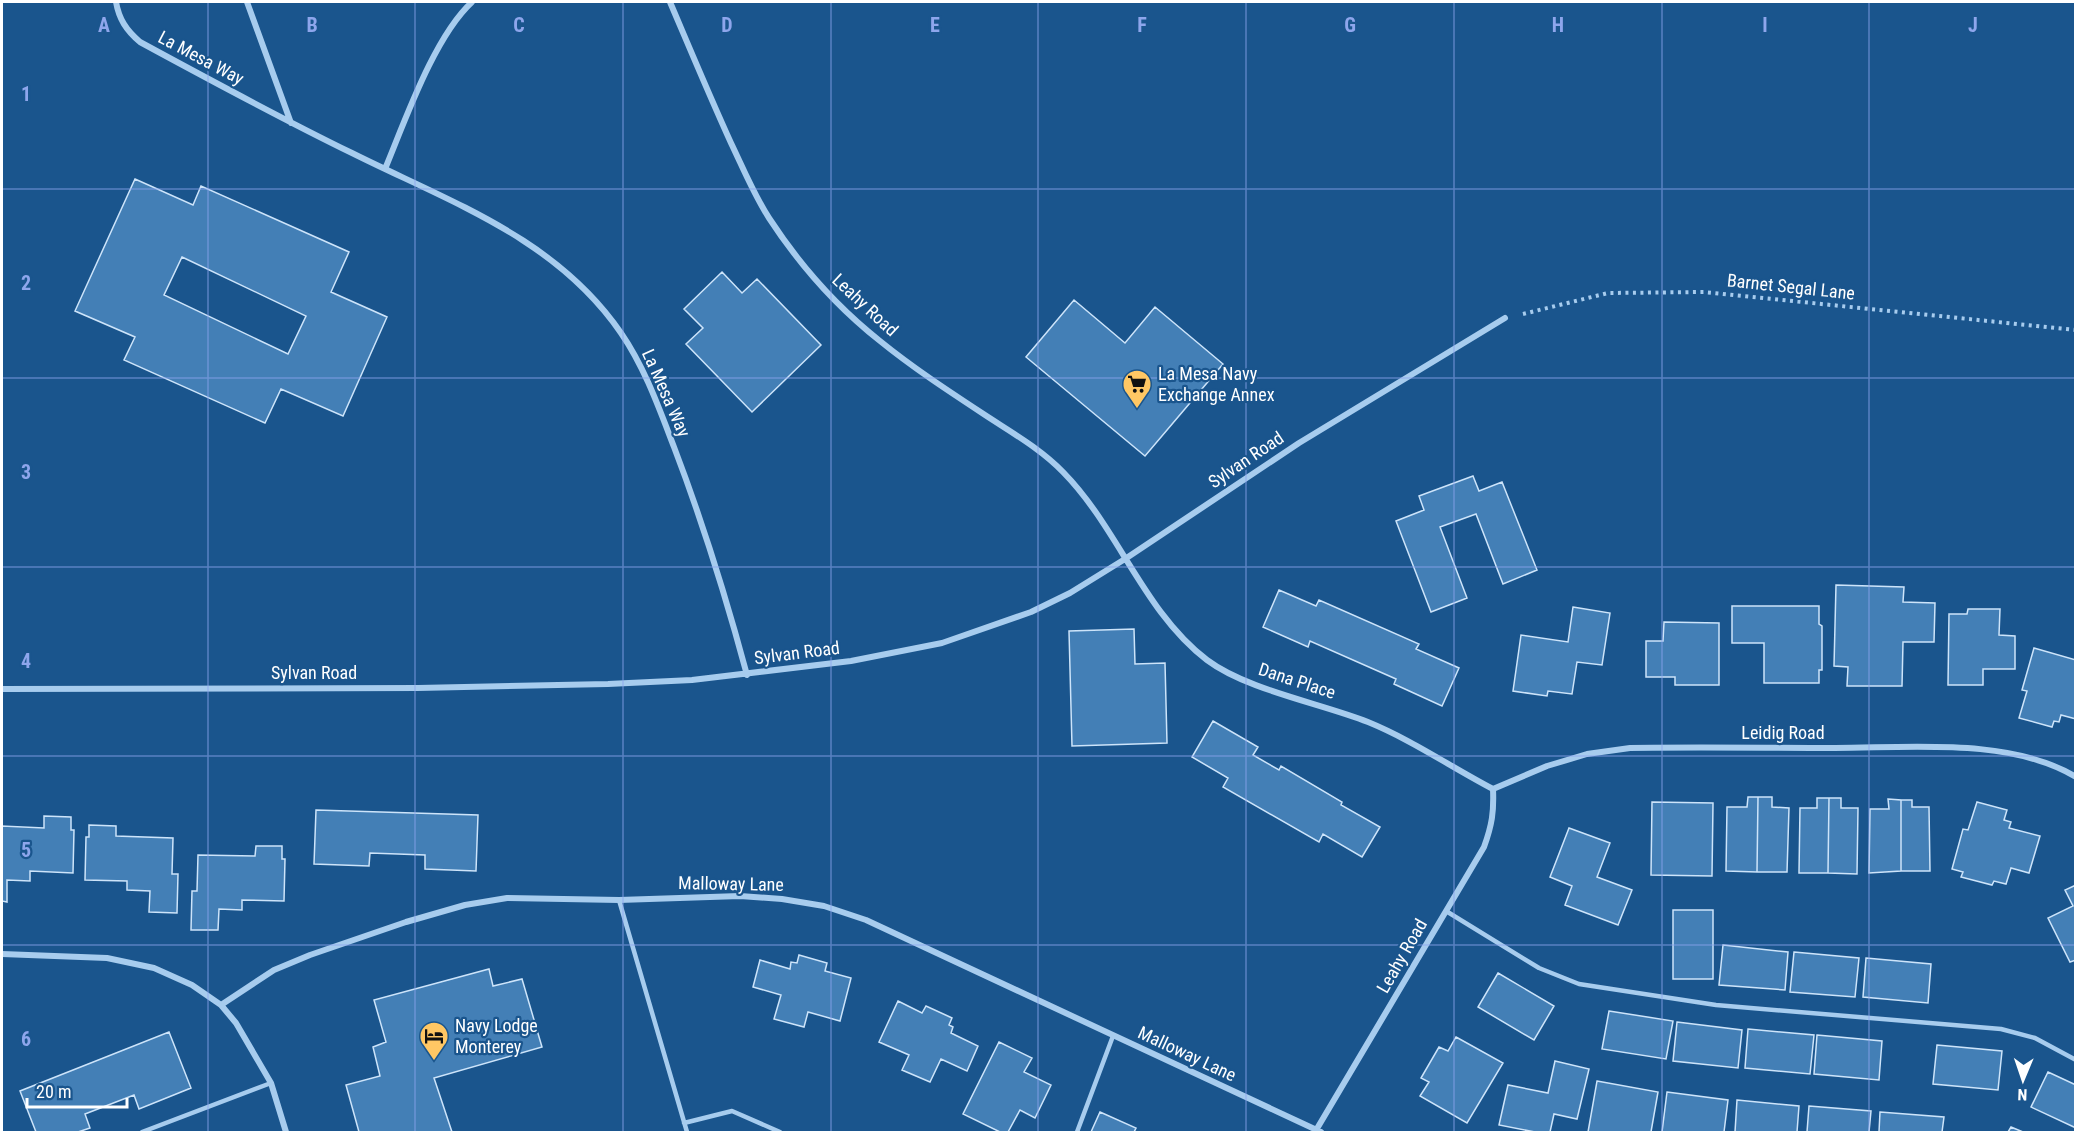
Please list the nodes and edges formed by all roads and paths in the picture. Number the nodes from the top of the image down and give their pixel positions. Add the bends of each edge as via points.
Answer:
1 (116, 2) edge
2 (247, 2) edge
3 (472, 2) edge
4 (670, 2) edge
5 (292, 124) junction
6 (385, 170) junction
7 (1505, 318) joint
8 (2076, 330) edge
9 (1125, 559) junction
10 (747, 675) junction
11 (2, 689) edge
12 (2076, 777) edge
13 (1494, 789) junction
14 (619, 900) junction
15 (1446, 911) junction
16 (2, 954) edge
17 (221, 1005) junction
18 (1113, 1036) junction
19 (2076, 1060) edge
20 (271, 1083) junction
21 (684, 1123) junction
22 (142, 1132) edge
23 (286, 1132) edge
24 (687, 1132) edge
25 (780, 1132) edge
26 (1077, 1132) edge
27 (1317, 1132) edge

1 - 5 street, La Mesa Way via 123,24 140,42
2 - 5 street, La Mesa Way
3 - 6 street via 448,32 428,69
4 - 9 street, Leahy Road via 744,170 767,216 797,257 835,301 876,339 1038,450 1063,472
5 - 6 street, La Mesa Way
6 - 10 street, La Mesa Way via 524,240 562,267 621,332 646,375 700,516
7 - 8 path, Barnet Segal Lane via 1608,293 1704,292
7 - 9 street, Sylvan Road via 1299,443
9 - 10 street, Sylvan Road via 1031,612 952,640 851,662
9 - 13 street, Dana Place via 1161,614 1208,661 1236,676 1397,734
10 - 11 street, Sylvan Road via 549,685
12 - 13 street, Leidig Road via 2032,758 1990,750 1630,748 1587,754 1547,766
13 - 15 street, Leahy Road via 1491,830
14 - 17 street, Malloway Lane via 507,898 465,905 283,966
14 - 18 street, Malloway Lane via 740,896 824,906 866,920
14 - 21 lane
15 - 19 lane via 1539,969 1579,984 1716,1005 2001,1029 2035,1038
15 - 27 street, Leahy Road
16 - 17 street via 107,958 154,968 192,985
17 - 20 street
18 - 26 lane
18 - 27 street, Malloway Lane
20 - 22 lane
20 - 23 street
21 - 24 lane
21 - 25 lane via 732,1111

